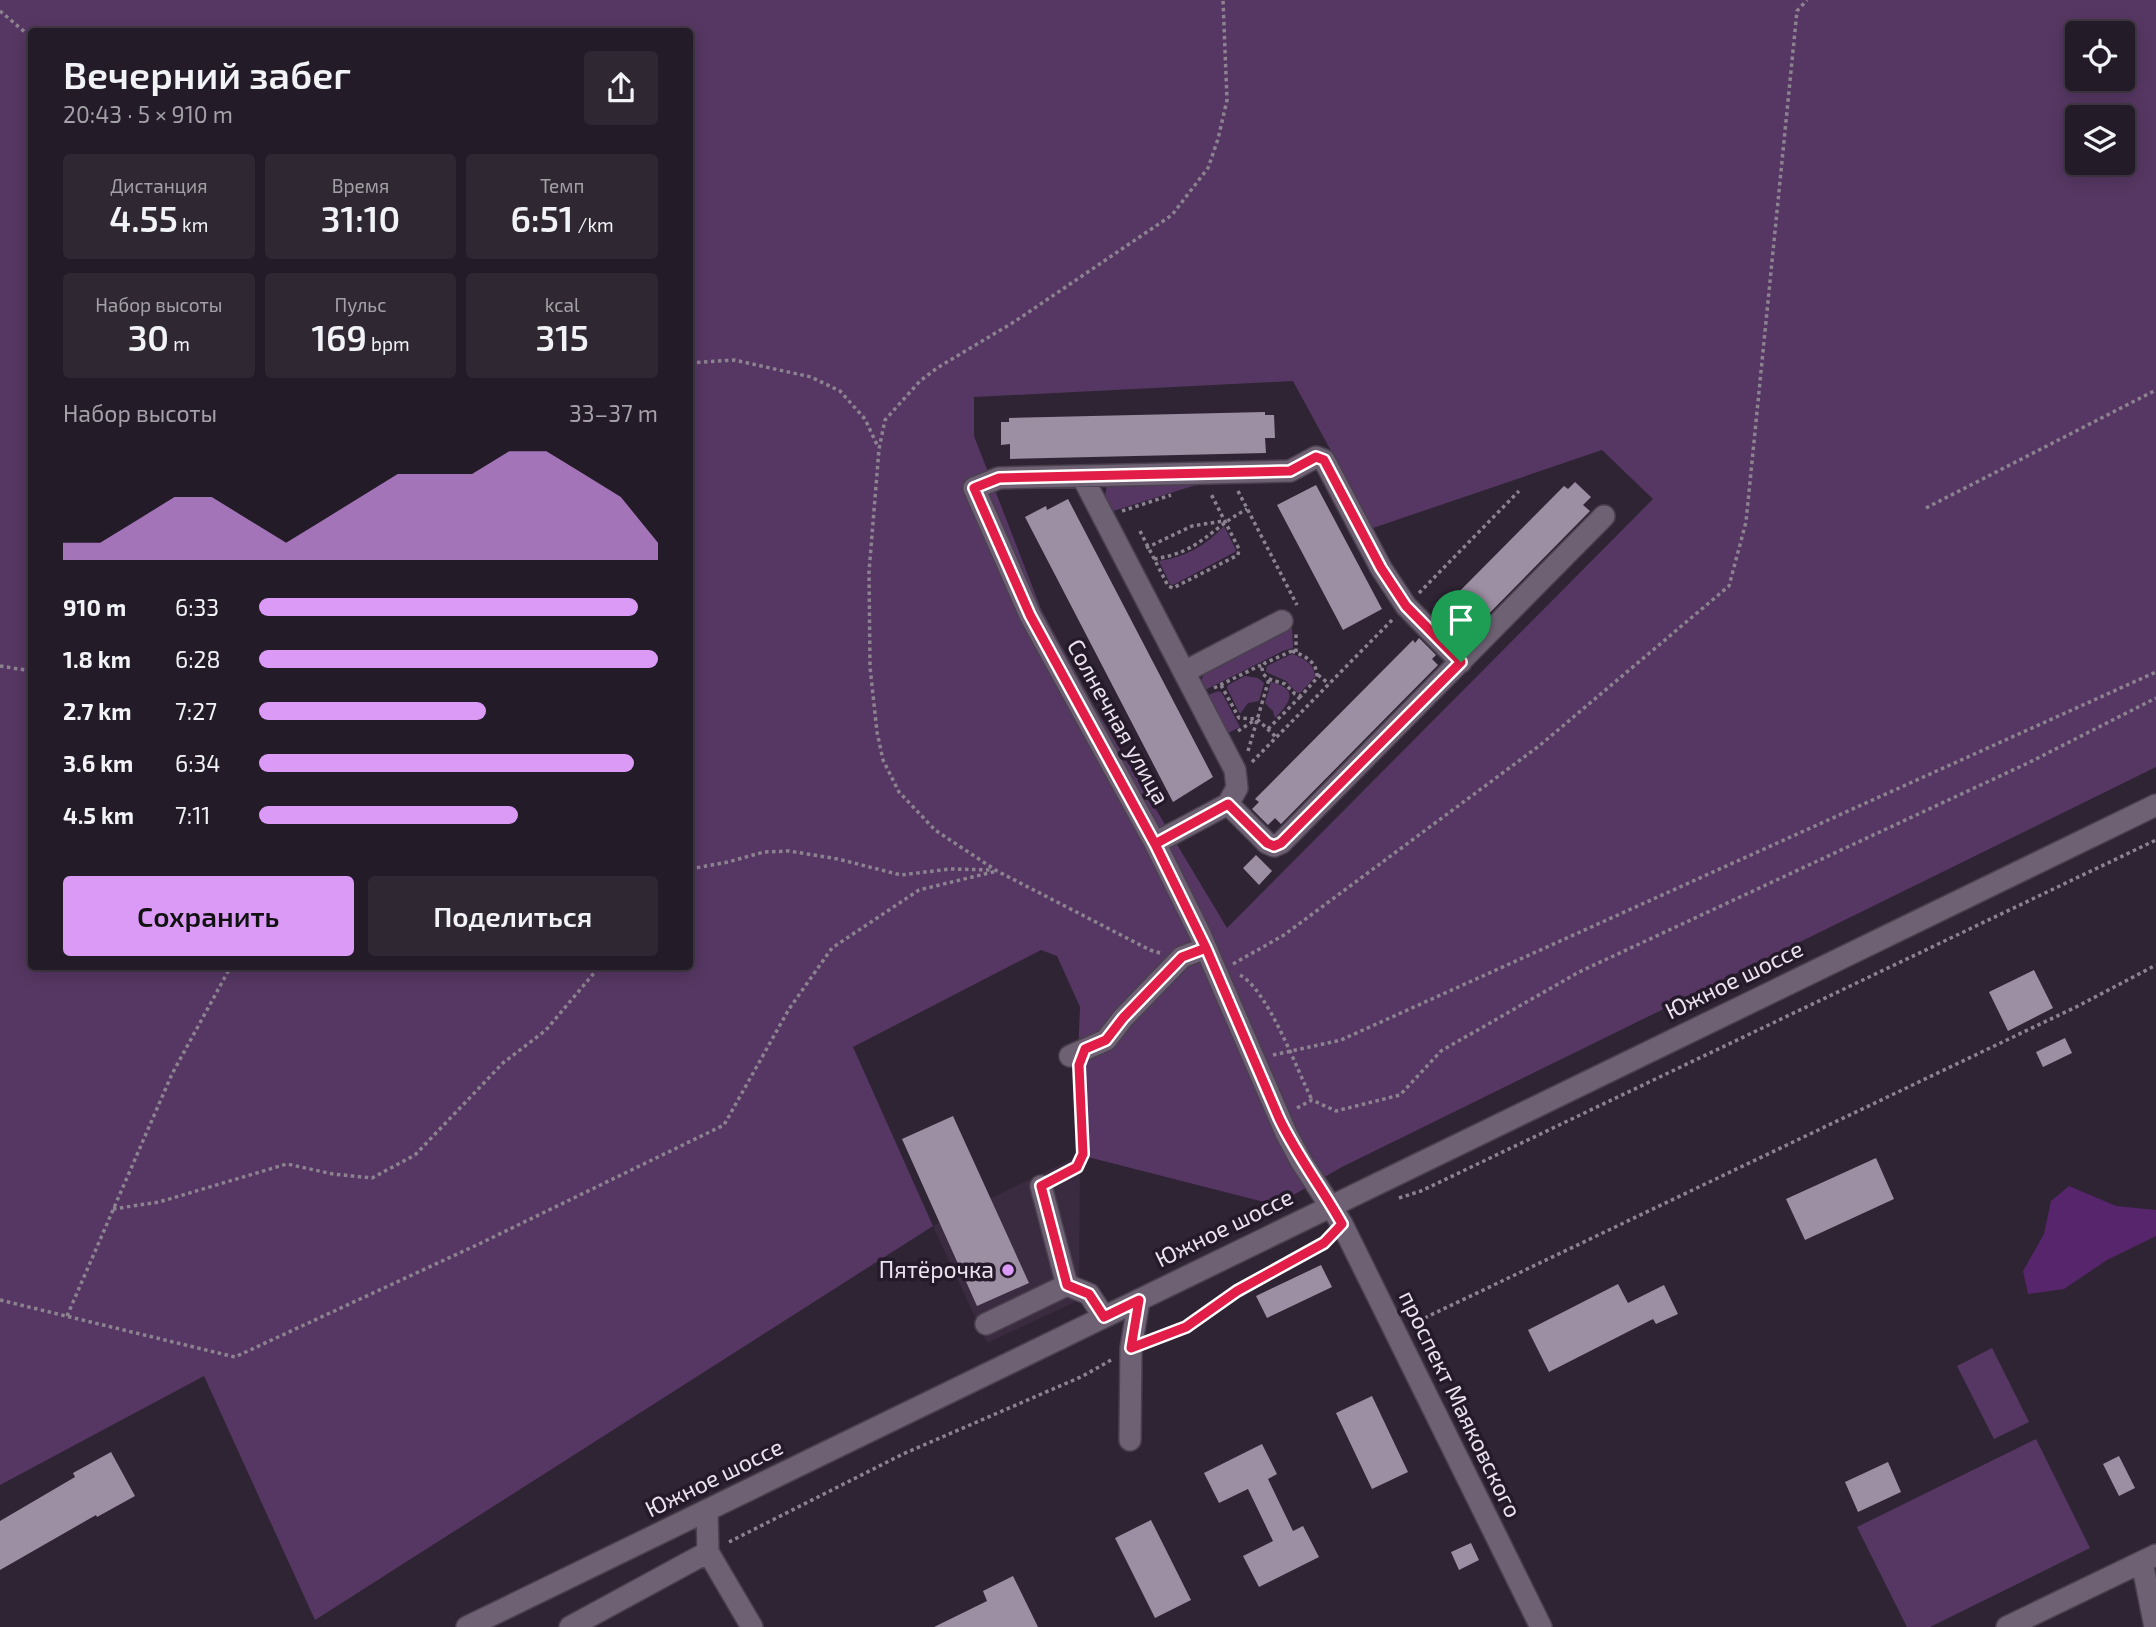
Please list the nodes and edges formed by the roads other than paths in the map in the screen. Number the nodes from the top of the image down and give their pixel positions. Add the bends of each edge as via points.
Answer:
1 (1083, 476) junction
2 (1604, 516) dead end
3 (1282, 621) dead end
4 (1461, 662) junction
5 (1184, 672) junction
6 (1228, 804) junction
7 (2156, 805) edge
8 (1155, 844) junction
9 (1206, 948) junction
10 (1077, 1053) road end
11 (1041, 1186) road end
12 (1331, 1205) junction
13 (1067, 1285) junction
14 (1139, 1300) junction
15 (1104, 1317) junction
16 (986, 1324) dead end
17 (1130, 1440) dead end
18 (707, 1511) junction
19 (708, 1552) junction
20 (2149, 1558) edge
21 (467, 1627) edge
22 (570, 1627) edge
23 (752, 1627) edge
24 (1541, 1627) edge
25 (2007, 1627) edge
26 (2155, 1627) edge

1 - 4 street via 1290,471 1316,457 1324,460 1406,606
1 - 5 street
1 - 8 street, Солнечная улица via 999,478 974,488 1030,615
2 - 4 street
3 - 5 street
4 - 6 street via 1281,843 1267,843
5 - 6 street via 1239,775
6 - 8 street
7 - 12 street, Южное шоссе
8 - 9 street, Солнечная улица
9 - 10 street via 1182,957 1106,1040
9 - 12 street, Солнечная улица via 1279,1118
11 - 13 street
12 - 14 street, Южное шоссе
12 - 24 street, проспект Маяковского
13 - 15 street via 1089,1294
13 - 16 street
14 - 15 street, Южное шоссе
14 - 17 street via 1131,1348
15 - 18 street, Южное шоссе
18 - 19 street
18 - 21 street, Южное шоссе
19 - 22 street
19 - 23 street
20 - 25 street
20 - 26 street

